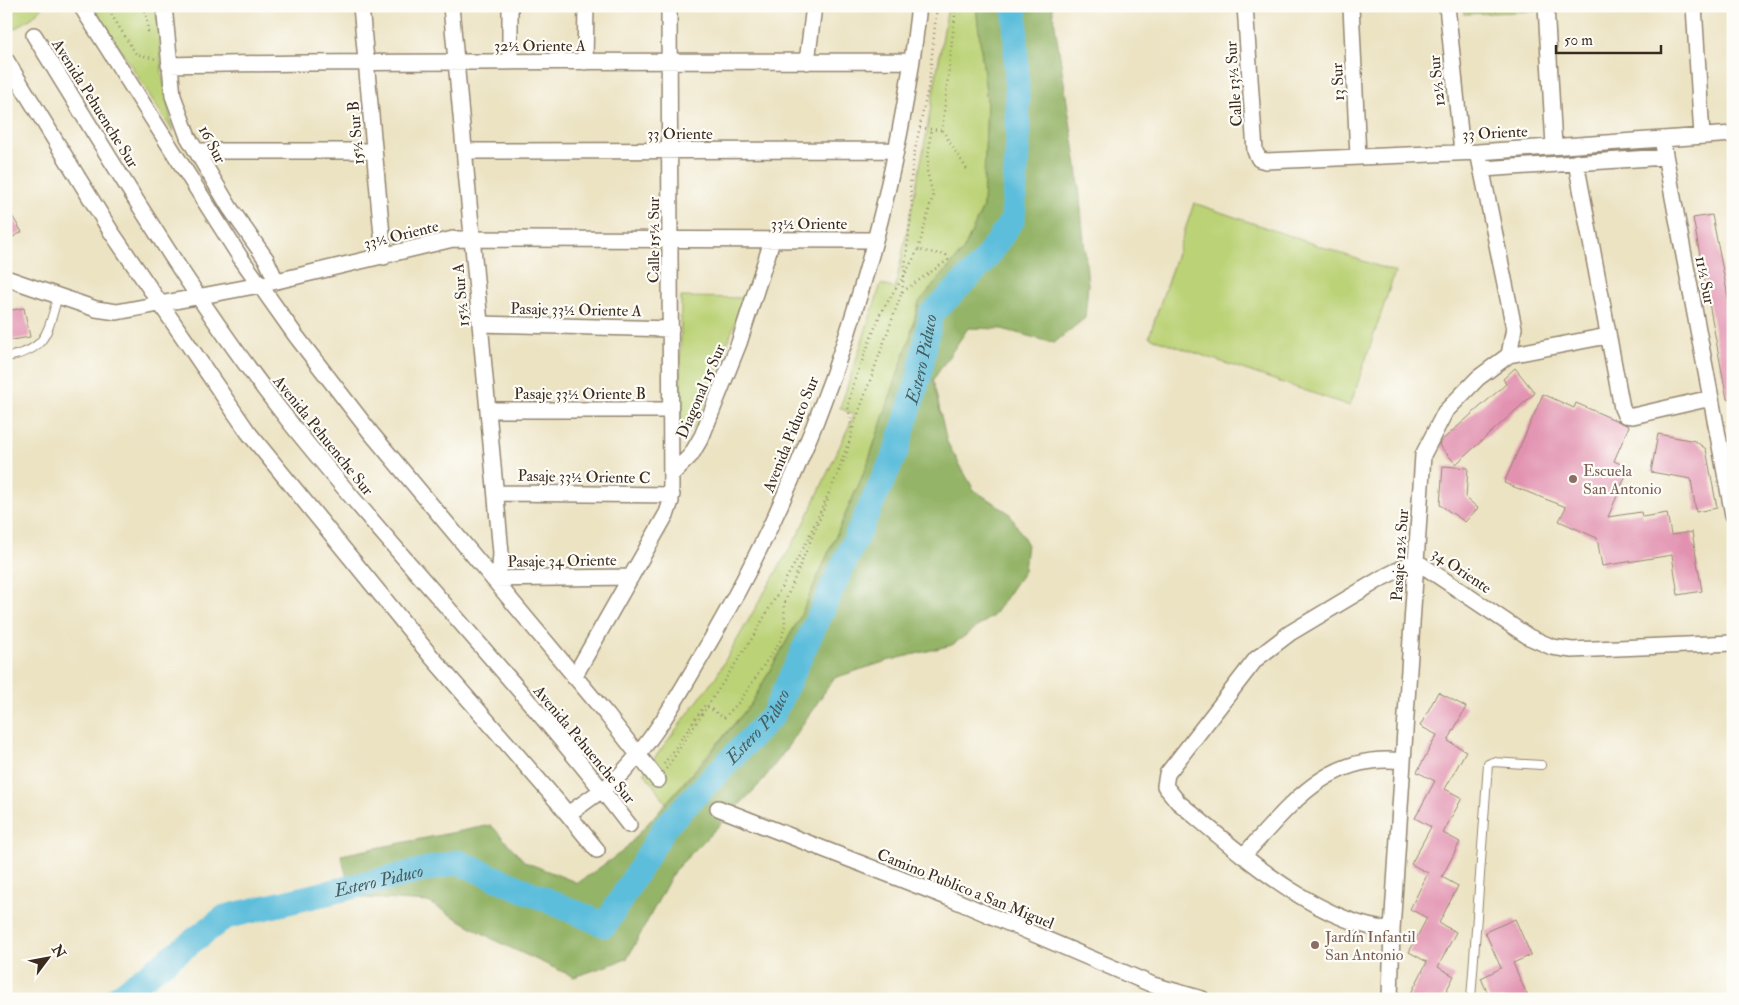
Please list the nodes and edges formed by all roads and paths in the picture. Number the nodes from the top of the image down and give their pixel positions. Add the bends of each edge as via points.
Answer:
1 (81, 6) edge
2 (106, 6) edge
3 (164, 6) edge
4 (361, 6) edge
5 (451, 6) edge
6 (510, 6) edge
7 (586, 6) edge
8 (669, 6) edge
9 (814, 6) edge
10 (919, 6) edge
11 (956, 6) edge
12 (1245, 6) edge
13 (1350, 6) edge
14 (1447, 6) edge
15 (1487, 6) edge
16 (1504, 6) edge
17 (1546, 6) edge
18 (1694, 6) edge
19 (34, 35) dead end
20 (6, 60) edge
21 (366, 61) junction
22 (911, 61) junction
23 (456, 62) junction
24 (510, 62) junction
25 (585, 62) junction
26 (807, 62) junction
27 (669, 63) junction
28 (169, 64) junction
29 (901, 126) junction
30 (932, 129) junction
31 (942, 130) junction
32 (1733, 134) edge
33 (1702, 136) junction
34 (1662, 139) junction
35 (1554, 146) junction
36 (896, 150) junction
37 (196, 151) junction
38 (374, 151) junction
39 (464, 151) junction
40 (670, 151) junction
41 (1462, 152) junction
42 (1478, 152) junction
43 (1358, 157) junction
44 (1665, 157) junction
45 (1259, 158) joint
46 (1576, 162) junction
47 (1482, 169) junction
48 (968, 171) dead end
49 (473, 240) junction
50 (875, 240) junction
51 (670, 241) junction
52 (772, 241) junction
53 (918, 250) junction
54 (384, 257) junction
55 (6, 278) edge
56 (276, 281) junction
57 (260, 285) junction
58 (902, 292) junction
59 (58, 296) junction
60 (198, 296) junction
61 (160, 304) junction
62 (480, 324) junction
63 (670, 329) junction
64 (1607, 336) junction
65 (1508, 354) junction
66 (6, 357) edge
67 (1711, 398) junction
68 (488, 410) junction
69 (671, 410) junction
70 (671, 474) junction
71 (496, 493) junction
72 (672, 495) junction
73 (1733, 515) edge
74 (1416, 561) junction
75 (631, 577) junction
76 (493, 579) junction
77 (1733, 643) edge
78 (574, 676) junction
79 (638, 754) junction
80 (1403, 761) junction
81 (1541, 765) dead end
82 (657, 779) joint
83 (602, 789) junction
84 (718, 808) dead end
85 (568, 814) junction
86 (629, 825) dead end
87 (596, 850) dead end
88 (1243, 856) junction
89 (1392, 930) junction
90 (1202, 999) edge
91 (1390, 999) edge
92 (1471, 999) edge

1 - 57 street
2 - 28 path via 136,54
3 - 28 street, 16 Sur
4 - 21 street, 15½ Sur B
5 - 23 street, 15½ Sur A
6 - 24 street
7 - 25 street
8 - 27 street, Calle 15½ Sur
9 - 26 street
10 - 22 street, Avenida Piduco Sur
11 - 31 path
12 - 45 street, Calle 13½ Sur via 1255,151
13 - 43 street, 13 Sur
14 - 41 street, 12½ Sur
15 - 16 path via 1498,10
17 - 35 street
18 - 33 street
19 - 60 street, Avenida Pehuenche Sur
20 - 61 street via 110,230
21 - 23 street, 32½ Oriente A
21 - 28 street, 32½ Oriente A
21 - 38 street, 15½ Sur B
22 - 26 street, 32½ Oriente A
22 - 29 street, Avenida Piduco Sur
23 - 24 street, 32½ Oriente A
23 - 39 street, 15½ Sur A
24 - 25 street, 32½ Oriente A
25 - 27 street, 32½ Oriente A
26 - 27 street, 32½ Oriente A
27 - 40 street, Calle 15½ Sur
28 - 37 street, 16 Sur via 173,96
29 - 30 path
29 - 36 street, Avenida Piduco Sur
30 - 31 path
30 - 53 path via 927,171 932,195
31 - 48 path
32 - 33 street, 33 Oriente
33 - 34 street, 33 Oriente
34 - 35 street, 33 Oriente
34 - 44 street, 11½ Sur
35 - 42 street, 33 Oriente
36 - 40 street, 33 Oriente
36 - 50 street, Avenida Piduco Sur
37 - 38 street
37 - 56 street, 16 Sur via 266,259
38 - 54 street, 15½ Sur B
39 - 40 street, 33 Oriente
39 - 49 street, 15½ Sur A
40 - 51 street, Calle 15½ Sur
41 - 42 street, 33 Oriente
41 - 43 street, 33 Oriente
42 - 47 street
43 - 45 street, 33 Oriente via 1266,161
44 - 46 street
44 - 67 street, 11½ Sur
46 - 47 street
46 - 64 street
47 - 65 street via 1514,328
49 - 51 street, 33½ Oriente
49 - 54 street, 33½ Oriente via 440,242
49 - 62 street, 15½ Sur A
50 - 52 street, 33½ Oriente
50 - 79 street, Avenida Piduco Sur via 830,384 777,511 710,642
51 - 52 street, 33½ Oriente
51 - 63 street, Calle 15½ Sur
52 - 70 street, Diagonal 15 Sur via 739,343 702,436 691,455
53 - 58 path via 904,276
53 - 58 path via 946,254 948,260
54 - 56 street, 33½ Oriente
55 - 59 street, 33½ Oriente
56 - 57 street, 33½ Oriente
57 - 60 street, 33½ Oriente
57 - 76 street via 371,433
58 - 82 path via 821,518 784,604 782,638 740,701 724,718 705,705
59 - 61 street, 33½ Oriente via 96,309 117,312
59 - 66 lane via 45,338 32,350
60 - 61 street, 33½ Oriente
60 - 83 street, Avenida Pehuenche Sur via 291,423 353,499
61 - 85 street via 248,432 430,655
62 - 63 street, Pasaje 33½ Oriente A
62 - 68 street, 15½ Sur A
63 - 69 street, Calle 15½ Sur
64 - 65 street
64 - 67 street via 1625,415 1633,416
65 - 74 street, Pasaje 12½ Sur via 1478,378 1445,412 1432,434 1423,455
67 - 73 street, 11½ Sur
68 - 69 street, Pasaje 33½ Oriente B
68 - 71 street, 15½ Sur A
69 - 70 street, Calle 15½ Sur
70 - 72 street
71 - 72 street, Pasaje 33½ Oriente C
71 - 76 street, 15½ Sur A via 501,560
72 - 75 street via 667,513
74 - 77 street, 34 Oriente via 1529,637 1552,647 1572,650
74 - 80 street, Pasaje 12½ Sur
74 - 88 street, 34 Oriente via 1290,633 1256,659 1167,774 1165,786 1178,802
75 - 76 street, Pasaje 34 Oriente
75 - 78 street
76 - 78 street
78 - 79 street
79 - 82 street
79 - 83 street, Avenida Piduco Sur
80 - 88 street via 1369,759 1336,770 1301,794
80 - 89 street, Pasaje 12½ Sur
81 - 92 lane via 1488,764
83 - 85 street, Avenida Piduco Sur
83 - 86 street, Avenida Pehuenche Sur
84 - 90 street, Camino Publico a San Miguel via 952,899 1153,985
85 - 87 street
88 - 89 street via 1309,900 1373,929
89 - 91 street, Pasaje 12½ Sur

